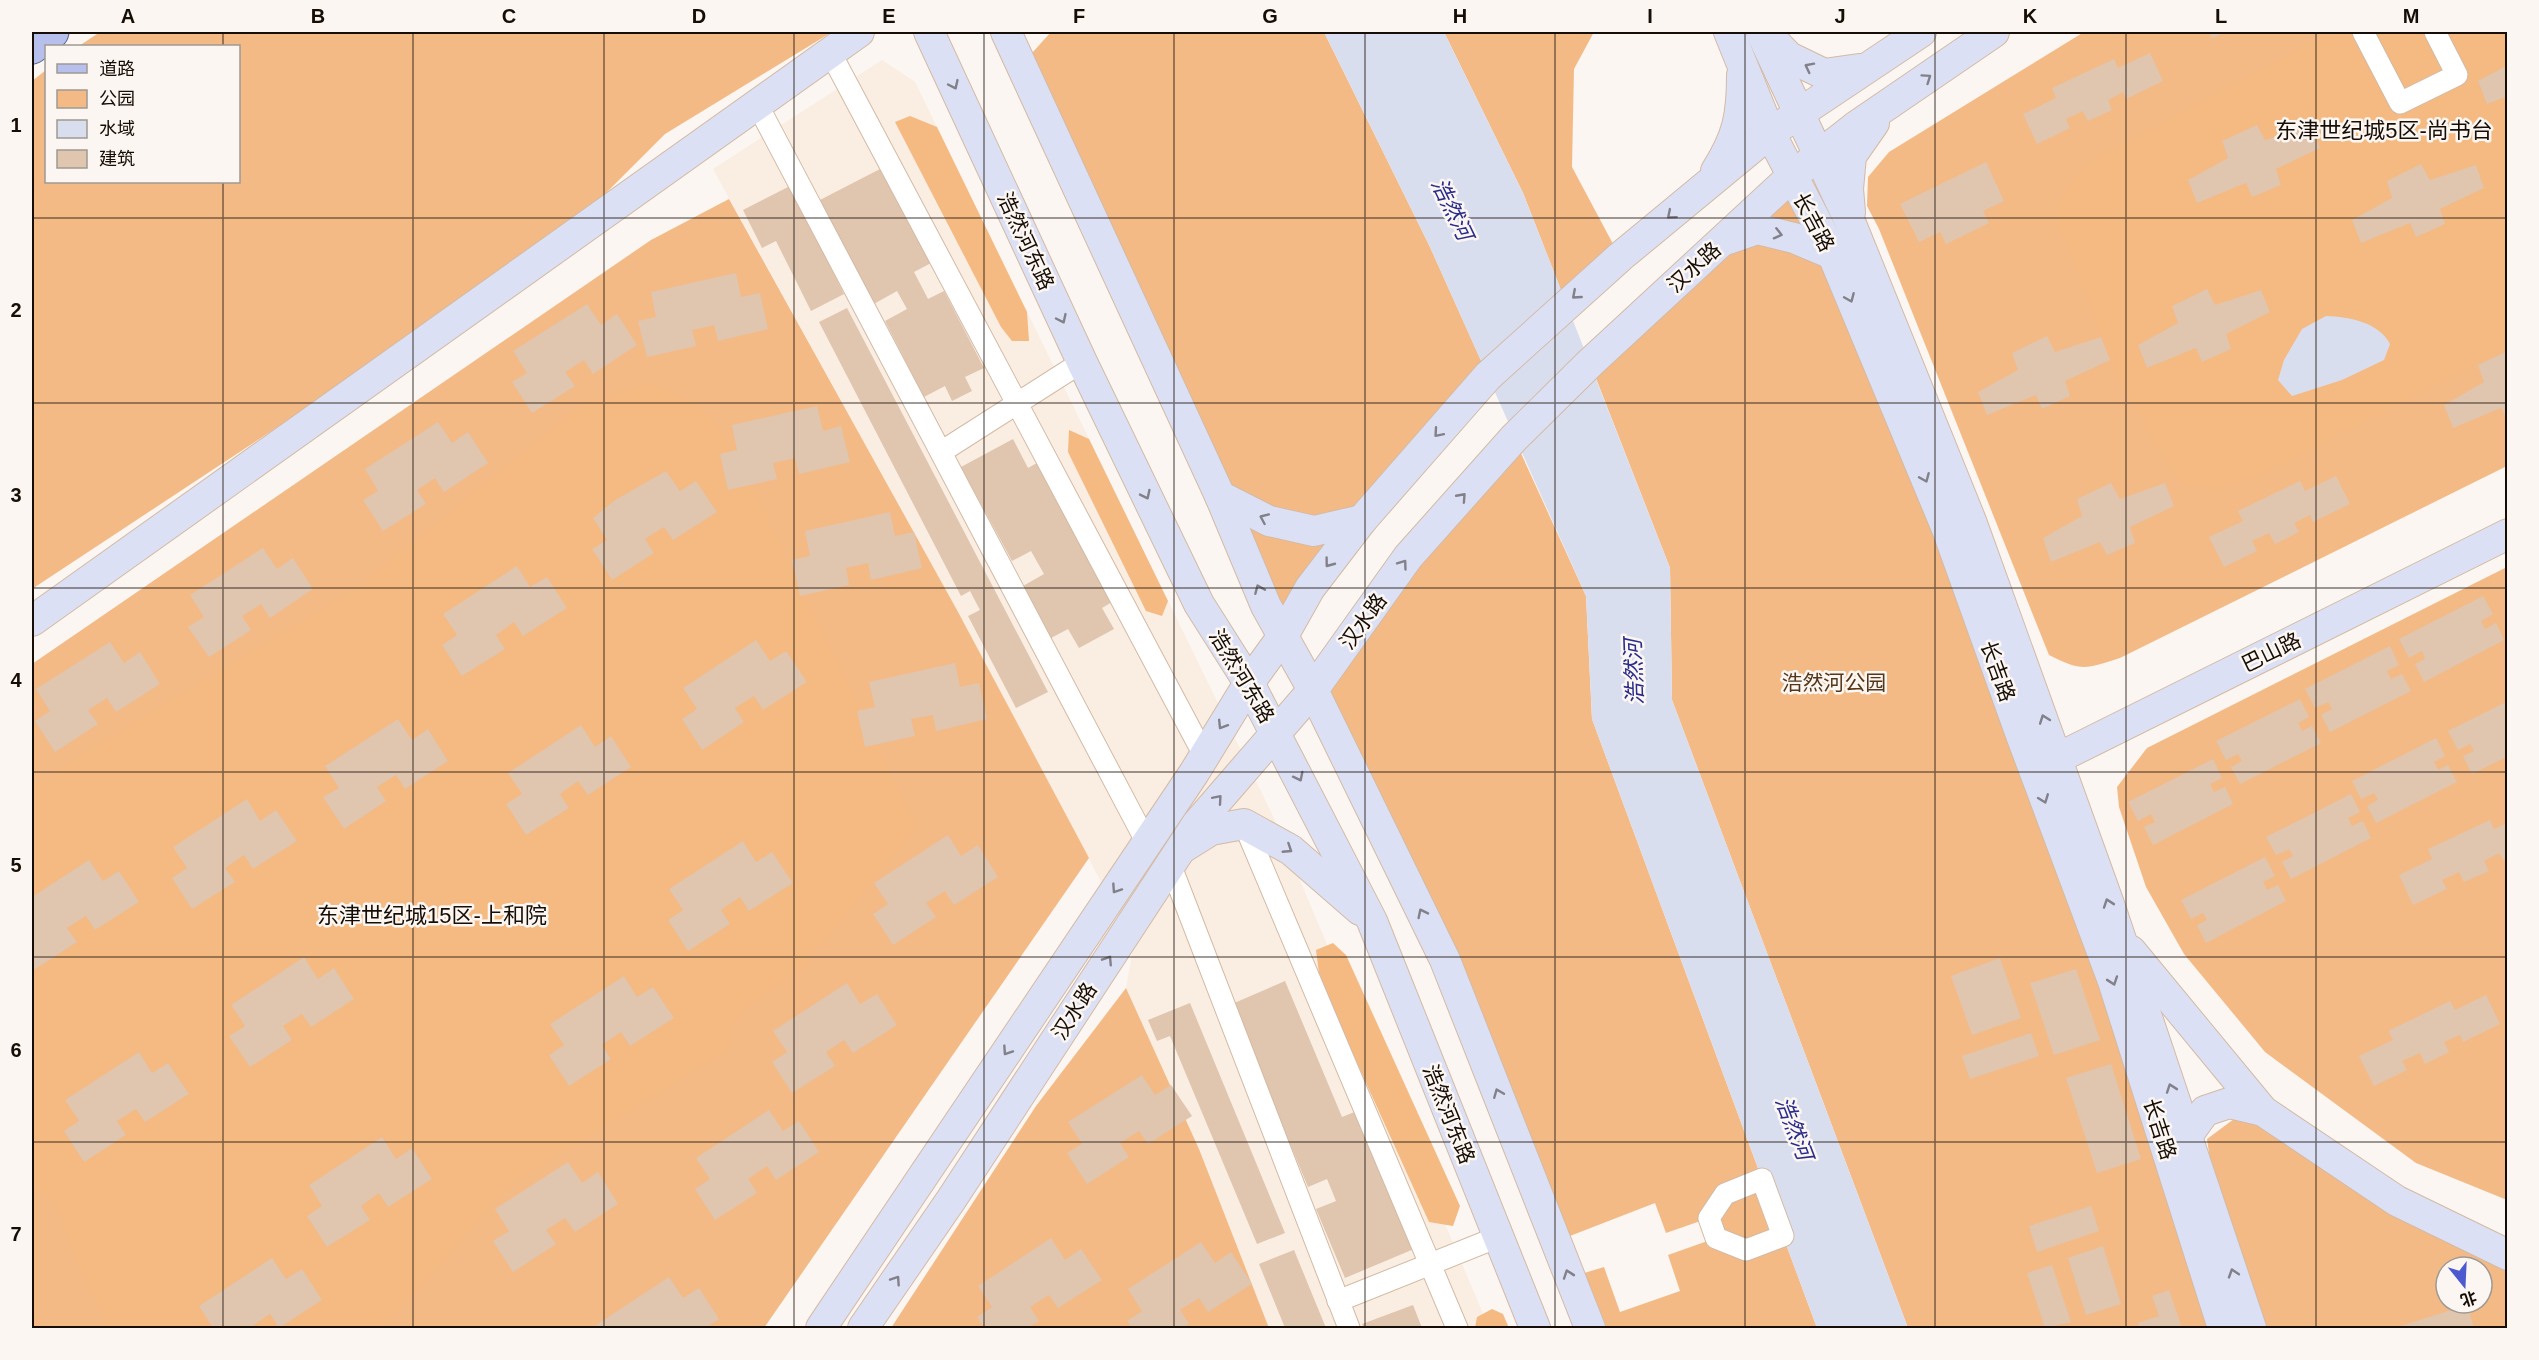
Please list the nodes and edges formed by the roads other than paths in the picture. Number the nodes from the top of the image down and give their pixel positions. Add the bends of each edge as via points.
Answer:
1 (52, 32) edge
2 (859, 32) edge
3 (929, 32) edge
4 (1006, 32) edge
5 (1729, 32) edge
6 (1763, 32) edge
7 (1921, 32) edge
8 (1994, 32) edge
9 (2363, 32) edge
10 (2435, 32) edge
11 (32, 47) edge
12 (830, 52) junction
13 (1742, 63) junction
14 (1865, 68) junction
15 (757, 104) junction
16 (1885, 106) junction
17 (1798, 114) junction
18 (1770, 133) junction
19 (1818, 157) junction
20 (1791, 177) junction
21 (1707, 185) junction
22 (1851, 224) junction
23 (1722, 241) junction
24 (1832, 254) junction
25 (1082, 362) junction
26 (1017, 403) junction
27 (941, 452) junction
28 (1220, 496) junction
29 (1370, 510) junction
30 (2508, 534) edge
31 (32, 621) edge
32 (1283, 636) junction
33 (1249, 683) junction
34 (1313, 690) junction
35 (1277, 734) junction
36 (1204, 755) junction
37 (2046, 764) junction
38 (1244, 824) junction
39 (1147, 843) junction
40 (1175, 857) junction
41 (1372, 921) junction
42 (2120, 937) junction
43 (2263, 1111) junction
44 (2187, 1136) junction
45 (1498, 1237) junction
46 (2508, 1255) edge
47 (1430, 1264) junction
48 (1338, 1301) junction
49 (820, 1329) edge
50 (863, 1329) edge
51 (1349, 1329) edge
52 (1457, 1329) edge
53 (1535, 1329) edge
54 (1590, 1329) edge
55 (2223, 1329) edge
56 (2251, 1329) edge

1 - 11 main road
2 - 12 main road
3 -> 25 main road, 浩然河东路
4 - 28 main road
5 - 13 main road, 长吉路
14 -> 6 main road via 1824,74 1790,57
6 - 17 main road, 长吉路
7 - 14 main road, 汉水路
16 -> 8 main road, 汉水路
9 - 10 street via 2400,104 2457,75
12 - 15 main road
12 - 26 street
13 - 18 main road, 长吉路
13 - 21 main road via 1742,111 1730,149
14 - 17 main road, 汉水路
15 - 27 street
15 - 31 main road
16 - 19 main road, 汉水路
16 - 22 main road via 1851,156
17 - 18 main road, 汉水路
17 - 19 main road, 长吉路
18 - 20 main road, 长吉路
18 - 21 main road, 汉水路
19 - 20 main road, 汉水路
19 - 22 main road, 长吉路
20 - 23 main road, 汉水路
20 - 24 main road, 长吉路
21 -> 29 main road, 汉水路 via 1488,376
37 -> 22 main road, 长吉路 via 1971,521
23 -> 24 main road via 1757,229 1794,238
34 -> 23 main road, 汉水路 via 1408,557 1514,438
24 -> 37 main road, 长吉路
25 - 26 street
25 -> 33 main road, 浩然河东路 via 1199,604
26 - 27 street
26 - 36 street
27 - 39 street
29 -> 28 main road via 1314,531 1269,521
32 -> 28 main road via 1266,606
29 -> 32 main road, 汉水路 via 1310,588
30 - 37 main road, 巴山路
32 - 33 main road, 汉水路
32 - 34 main road
33 - 35 main road, 浩然河东路
33 -> 36 main road, 汉水路
34 - 35 main road, 汉水路
54 -> 34 main road via 1445,960
40 -> 35 main road, 汉水路 via 1197,824
35 -> 41 main road, 浩然河东路
36 - 39 main road, 汉水路
42 -> 37 main road, 长吉路
37 -> 55 main road, 长吉路
38 - 40 main road via 1211,830
38 -> 41 main road via 1291,850
38 - 47 street
39 -> 49 main road, 汉水路
40 - 48 street
50 -> 40 main road, 汉水路
41 - 45 main road, 浩然河东路
42 - 43 main road
44 -> 42 main road, 长吉路
43 - 44 main road via 2229,1103 2213,1108 2205,1111
43 - 46 main road via 2397,1201
56 -> 44 main road, 长吉路
45 - 47 street
45 - 53 main road, 浩然河东路
47 - 48 street
47 - 52 street
48 - 51 street

